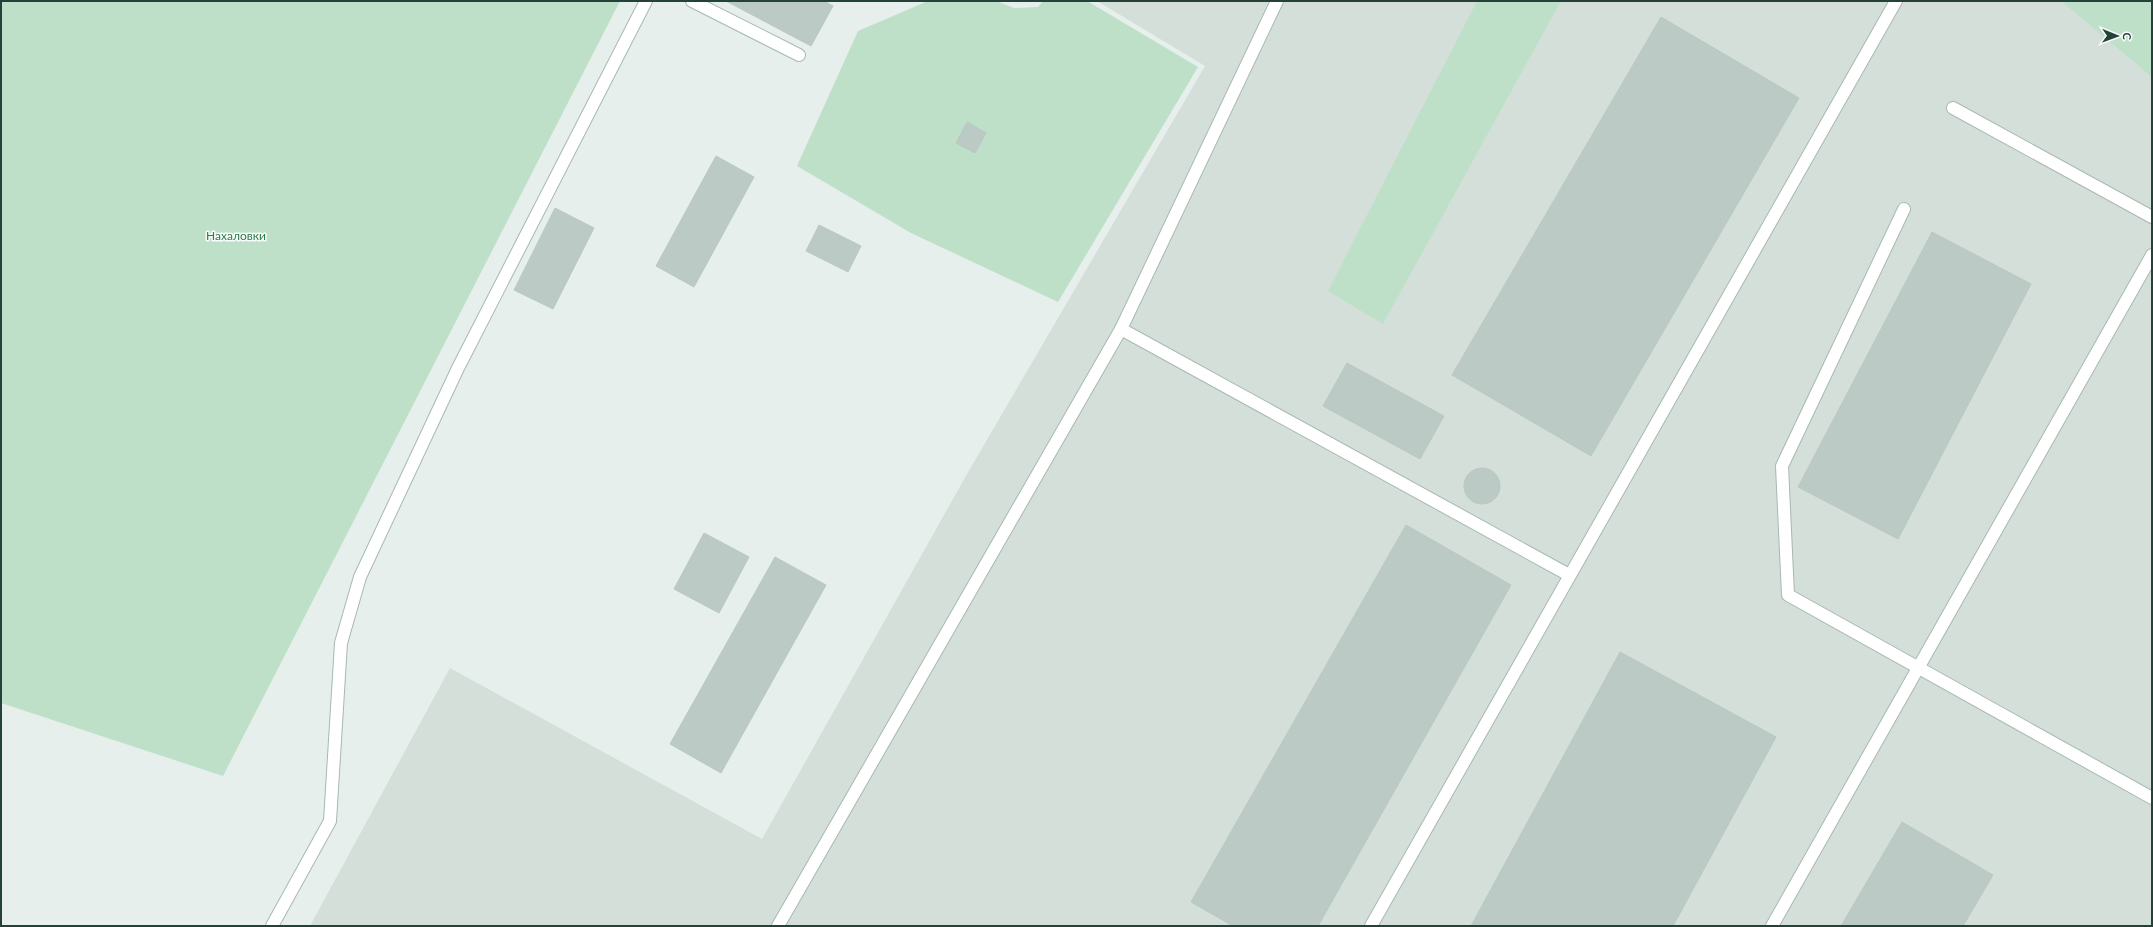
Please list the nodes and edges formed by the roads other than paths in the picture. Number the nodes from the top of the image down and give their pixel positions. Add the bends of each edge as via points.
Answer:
1 (646, 1) edge
2 (692, 1) edge
3 (1277, 1) edge
4 (1896, 1) edge
5 (799, 55) dead end
6 (1953, 108) dead end
7 (1904, 209) dead end
8 (2152, 217) edge
9 (2152, 255) edge
10 (1121, 329) junction
11 (1570, 576) junction
12 (1918, 667) junction
13 (2152, 798) edge
14 (272, 926) edge
15 (778, 926) edge
16 (1371, 926) edge
17 (1772, 926) edge

1 - 14 street via 458,368 360,577 341,643 330,821
2 - 5 street
3 - 10 street
4 - 11 street
6 - 8 street
7 - 12 street via 1782,466 1788,595
9 - 12 street
10 - 11 street
10 - 15 street
11 - 16 street
12 - 13 street
12 - 17 street

